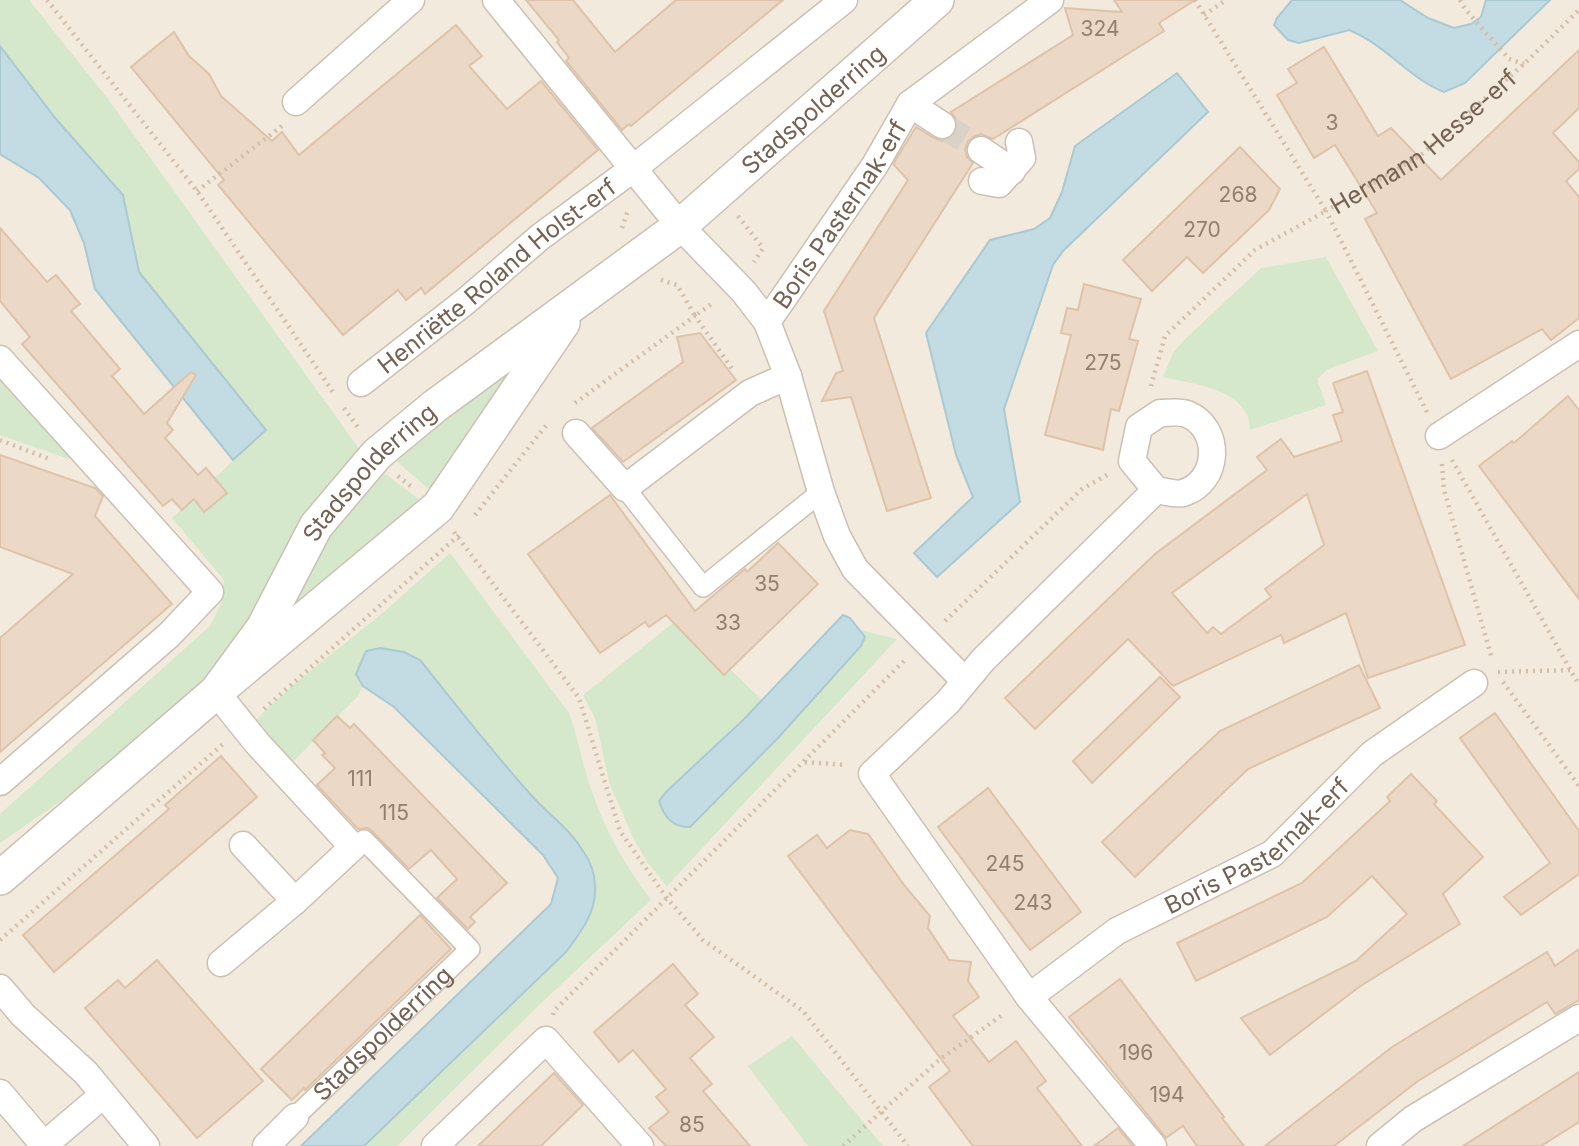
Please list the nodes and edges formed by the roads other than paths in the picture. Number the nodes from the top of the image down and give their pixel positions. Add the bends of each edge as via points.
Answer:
1 (411, 0) edge
2 (496, 0) edge
3 (844, 0) edge
4 (956, 0) edge
5 (1050, 0) edge
6 (928, 8) edge
7 (296, 103) road end
8 (910, 104) junction
9 (942, 125) tunnel mouth
10 (1019, 142) dead end
11 (981, 150) tunnel mouth
12 (634, 168) junction
13 (1012, 171) junction
14 (982, 181) dead end
15 (680, 226) junction
16 (576, 304) junction
17 (767, 322) junction
18 (1579, 344) edge
19 (0, 359) edge
20 (788, 376) junction
21 (360, 383) dead end
22 (576, 433) dead end
23 (1439, 436) road end
24 (625, 488) junction
25 (1156, 490) junction
26 (821, 492) junction
27 (1485, 678) road end
28 (965, 681) junction
29 (216, 692) junction
30 (0, 782) edge
31 (243, 845) dead end
32 (354, 846) junction
33 (0, 878) edge
34 (295, 901) junction
35 (221, 963) dead end
36 (0, 988) edge
37 (1029, 997) junction
38 (1579, 1018) edge
39 (0, 1093) edge
40 (103, 1095) junction
41 (295, 1117) joint
42 (43, 1145) edge
43 (146, 1146) edge
44 (266, 1146) edge
45 (435, 1146) edge
46 (640, 1146) edge
47 (1153, 1146) edge
48 (1380, 1146) edge

1 - 7 street
2 - 12 street, Henriëtte Roland Holst-erf
3 - 12 street, Henriëtte Roland Holst-erf
4 - 6 street, Stadspolderring
5 - 8 street, Boris Pasternak-erf
6 - 15 street, Stadspolderring
8 - 9 street, Boris Pasternak-erf
8 - 17 street, Boris Pasternak-erf via 875,165
10 - 13 street via 1022,158
11 - 13 street
12 - 15 street, Henriëtte Roland Holst-erf
12 - 21 street, Henriëtte Roland Holst-erf via 540,237
13 - 14 street via 999,184
15 - 16 street, Stadspolderring
15 - 17 street, Boris Pasternak-erf
16 - 29 street, Stadspolderring via 438,508
16 - 29 street, Stadspolderring via 377,454 316,526 269,618
17 - 20 street, Boris Pasternak-erf
18 - 23 street
19 - 30 street via 210,592 169,635
20 - 24 street via 750,393
20 - 26 street, Boris Pasternak-erf
22 - 24 street
24 - 26 street via 703,587
25 - 25 street via 1182,493 1204,479 1214,455 1207,429 1186,413 1160,413 1139,427 1132,461
25 - 28 street
26 - 28 street, Boris Pasternak-erf via 855,569
27 - 37 street, Boris Pasternak-erf via 1372,754 1272,853 1117,931
28 - 37 street via 872,774
29 - 32 street, Stadspolderring
29 - 33 street, Stadspolderring
31 - 34 street
32 - 34 street
32 - 41 street, Stadspolderring via 364,840 470,949
34 - 35 street
36 - 40 street
37 - 47 street
38 - 48 street via 1413,1119
39 - 42 street
40 - 42 street
40 - 43 street
41 - 44 street, Stadspolderring
45 - 46 street via 546,1040

